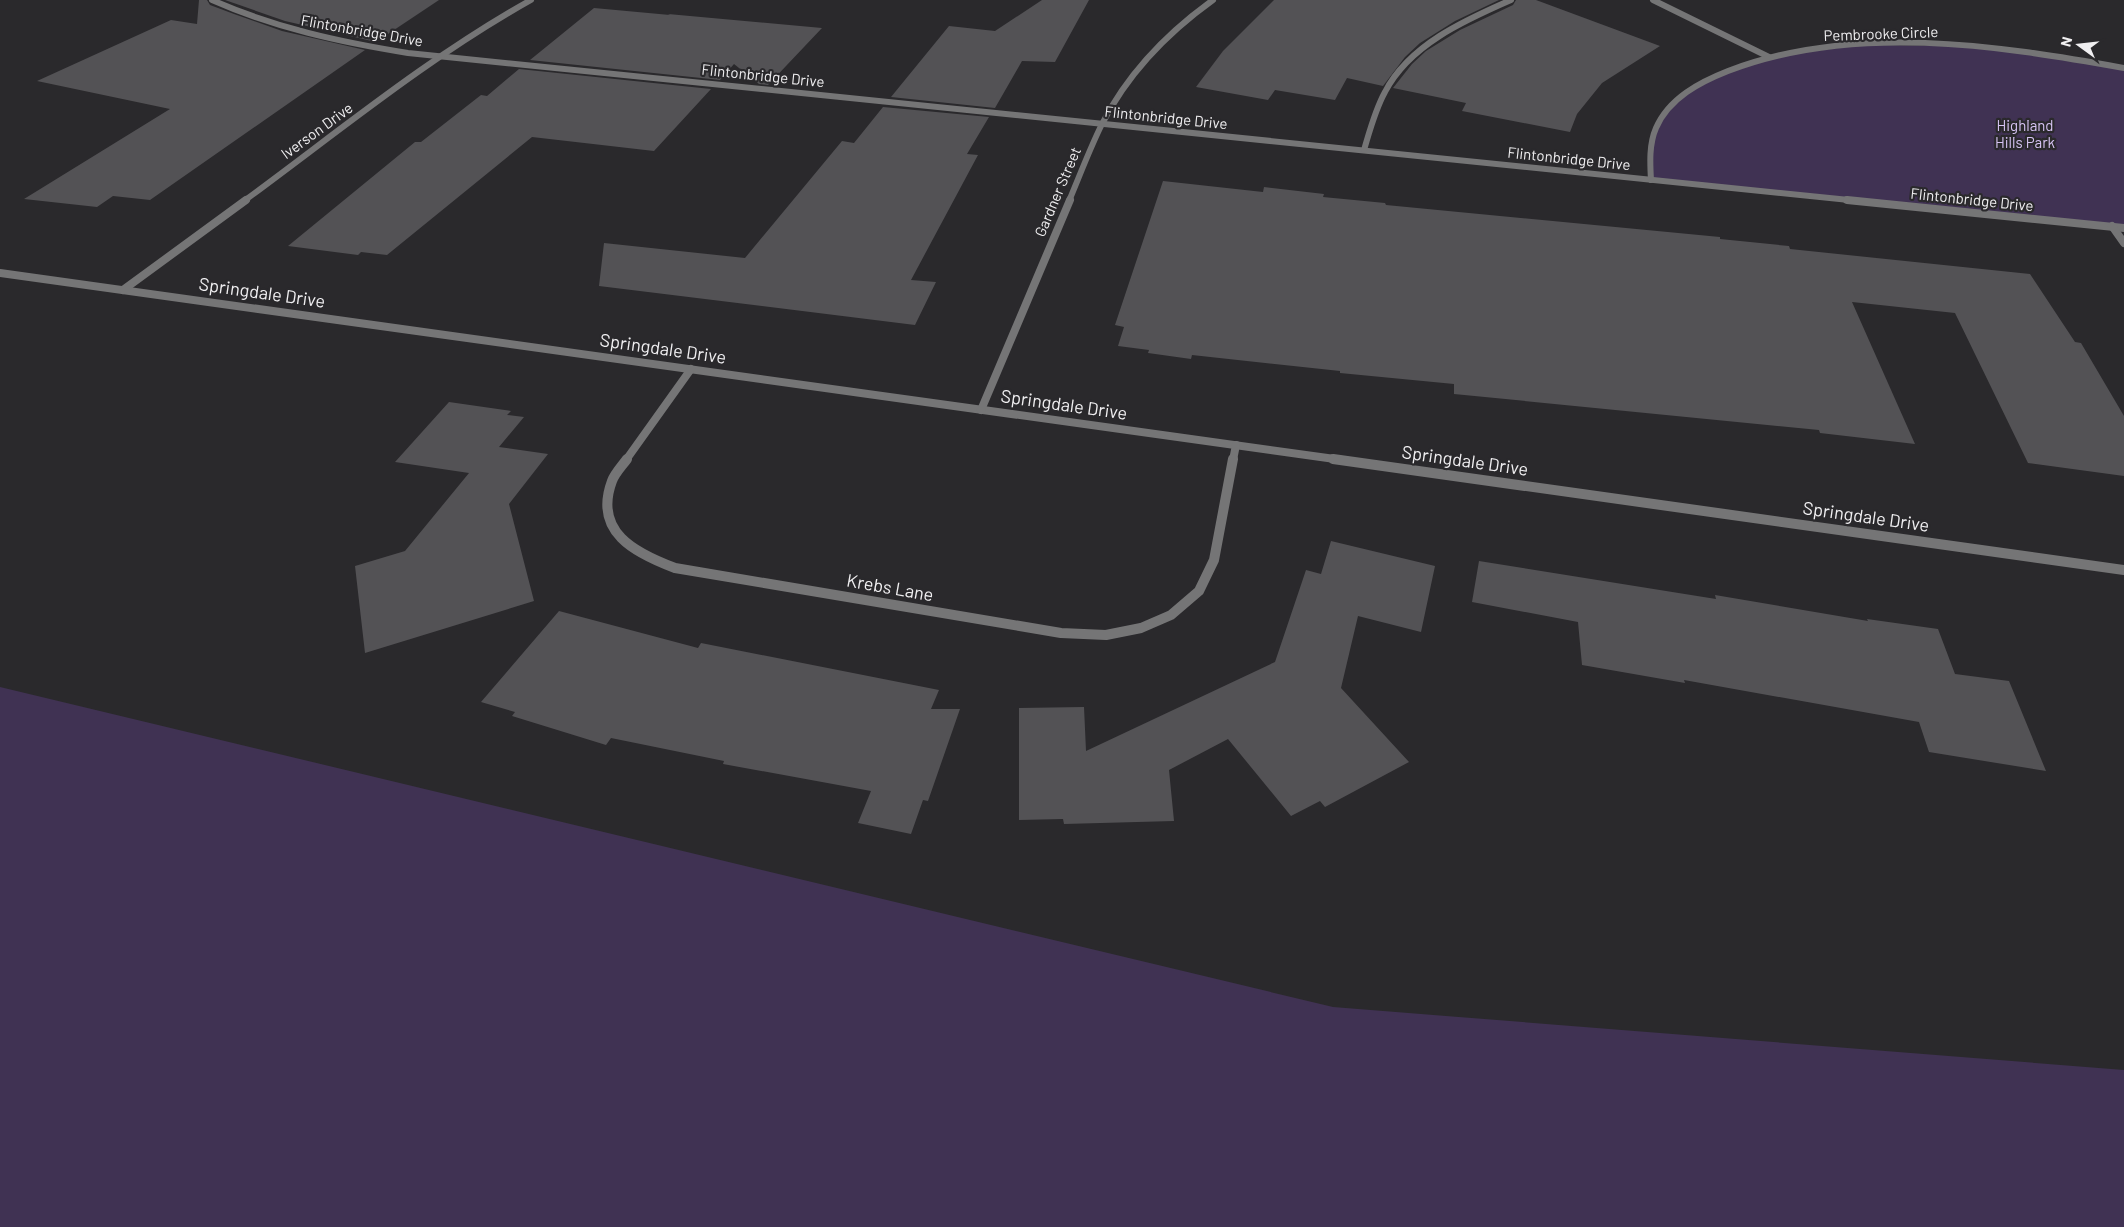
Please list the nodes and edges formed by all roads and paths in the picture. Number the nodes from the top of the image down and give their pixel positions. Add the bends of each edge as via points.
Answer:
1 (212, 0) edge
2 (531, 0) edge
3 (1214, 0) edge
4 (1511, 0) edge
5 (1653, 0) edge
6 (441, 56) junction
7 (1769, 57) junction
8 (2124, 68) edge
9 (1102, 124) junction
10 (1364, 150) junction
11 (1651, 180) junction
12 (2112, 226) junction
13 (2124, 228) edge
14 (2124, 243) edge
15 (0, 273) edge
16 (123, 290) junction
17 (691, 369) junction
18 (981, 410) junction
19 (1236, 445) junction
20 (2124, 570) edge

1 - 6 street, Flintonbridge Drive via 251,19 295,33
2 - 6 street, Iverson Drive
3 - 9 street, Gardner Street via 1153,49 1124,84
4 - 10 street via 1448,30 1419,52 1394,78 1376,108
5 - 7 street
6 - 9 street, Flintonbridge Drive
6 - 16 street, Iverson Drive
7 - 8 street, Pembrooke Circle via 1843,46 1916,44 2036,53
7 - 11 street, Pembrooke Circle via 1726,70 1694,86 1673,103 1656,126 1650,150
9 - 10 street, Flintonbridge Drive
9 - 18 street, Gardner Street
10 - 11 street, Flintonbridge Drive
11 - 12 street, Flintonbridge Drive
12 - 13 street, Flintonbridge Drive
12 - 14 street
15 - 16 street, Springdale Drive
16 - 17 street, Springdale Drive
17 - 18 street, Springdale Drive
17 - 19 street, Krebs Lane via 612,480 607,515 614,532 626,545 644,557 675,568 1061,633 1106,635 1141,628 1171,615 1200,591 1214,560
18 - 19 street, Springdale Drive
19 - 20 street, Springdale Drive

